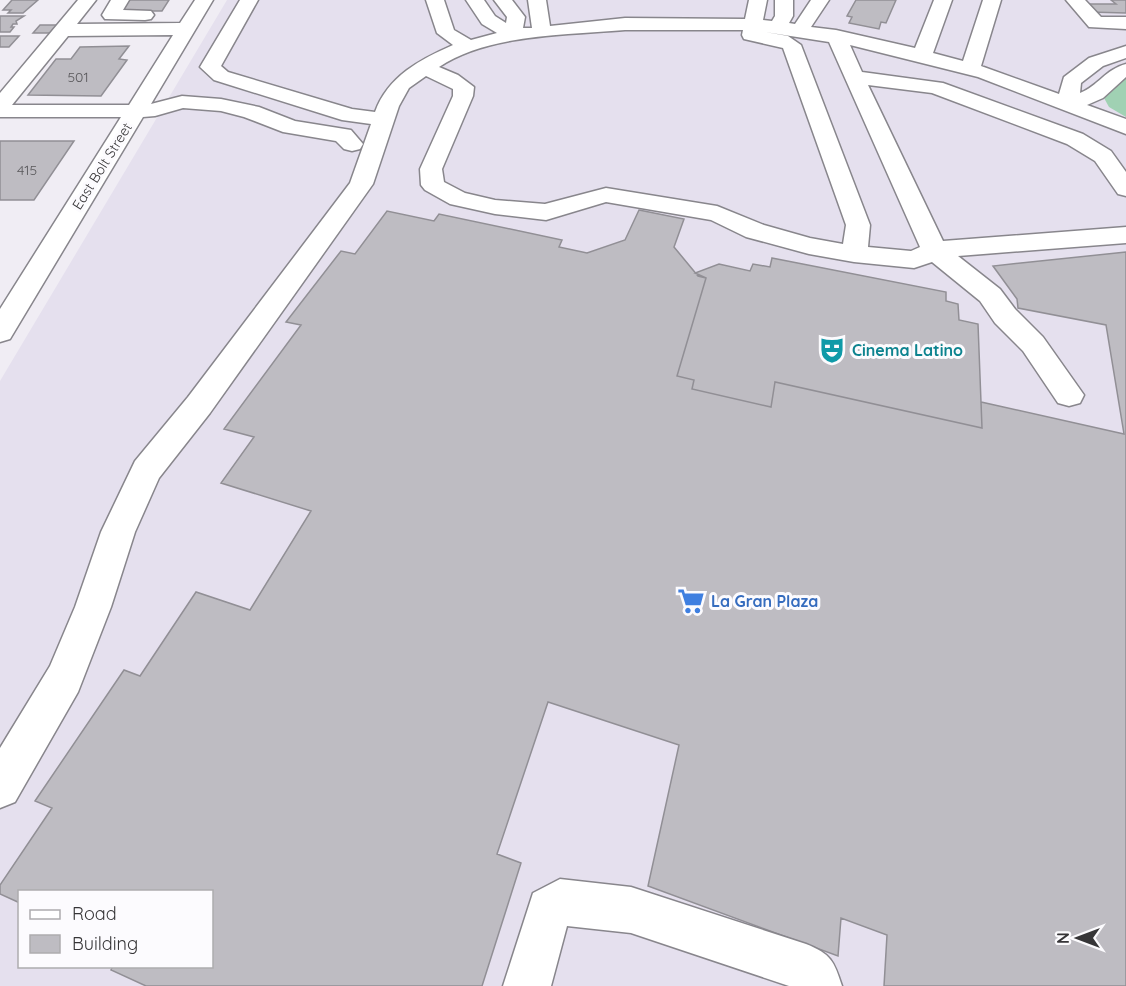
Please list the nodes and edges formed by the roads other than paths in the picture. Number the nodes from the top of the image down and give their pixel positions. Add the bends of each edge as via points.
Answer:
1 (87, 0) edge
2 (120, 0) edge
3 (249, 0) edge
4 (435, 0) edge
5 (475, 0) edge
6 (503, 0) edge
7 (537, 0) edge
8 (759, 0) edge
9 (784, 0) edge
10 (820, 0) edge
11 (943, 0) edge
12 (992, 0) edge
13 (1075, 0) edge
14 (196, 14) edge
15 (1126, 23) edge
16 (758, 25) junction
17 (63, 30) junction
18 (513, 34) junction
19 (836, 36) junction
20 (545, 38) junction
21 (468, 46) junction
22 (1126, 52) edge
23 (922, 55) junction
24 (423, 68) junction
25 (970, 69) junction
26 (1126, 70) edge
27 (855, 77) junction
28 (1068, 105) junction
29 (0, 109) edge
30 (146, 111) junction
31 (383, 119) junction
32 (1126, 127) edge
33 (362, 146) junction
34 (1126, 189) edge
35 (1126, 235) edge
36 (933, 250) junction
37 (854, 254) junction
38 (0, 332) edge
39 (1069, 395) dead end
40 (0, 788) edge
41 (527, 986) edge
42 (818, 986) edge

1 - 17 street
2 - 14 street via 111,15
3 - 31 street via 210,68 213,71 350,115
4 - 21 street via 446,33
5 - 18 street via 488,21
6 - 18 street via 516,17
7 - 20 street
8 - 16 street
9 - 16 street via 784,16
10 - 16 street
11 - 23 street
12 - 25 street
13 - 15 street via 1096,23
14 - 17 street
14 - 30 street, East Bolt Street
16 - 19 street
16 - 20 street via 583,22
16 - 37 street via 791,45 858,225
17 - 29 street
18 - 20 street
18 - 21 street
19 - 23 street
19 - 27 street
21 - 24 street
22 - 28 street via 1096,62 1071,81
23 - 25 street
24 - 31 street via 401,84
24 - 37 street via 464,87 431,169 433,185 458,199 546,213 589,198 627,197 717,214 755,231
25 - 28 street
26 - 28 street via 1096,94
27 - 34 street via 936,87 1075,139 1103,156
27 - 36 street
28 - 32 street
29 - 30 street
30 - 33 street via 168,117 209,119 280,143 334,149
30 - 38 street, East Bolt Street
31 - 33 street
33 - 40 street via 361,184 199,405 146,470 118,532 64,679
35 - 36 street
36 - 37 street via 914,260
36 - 39 street via 990,295 1033,344
41 - 42 street via 549,909 560,902 631,910 806,968

